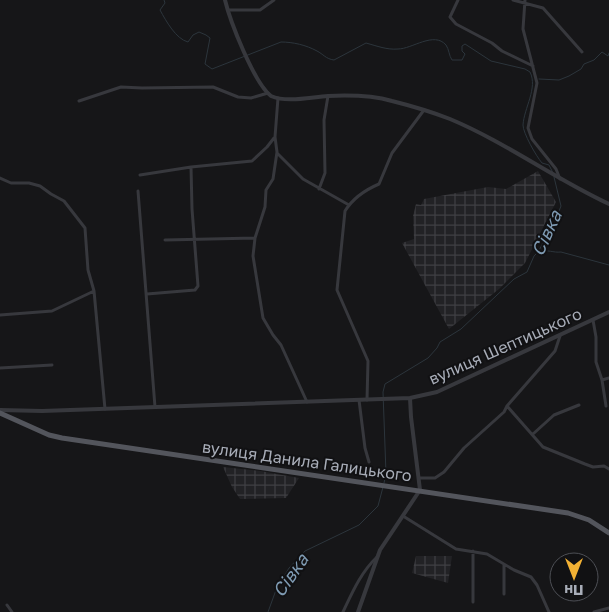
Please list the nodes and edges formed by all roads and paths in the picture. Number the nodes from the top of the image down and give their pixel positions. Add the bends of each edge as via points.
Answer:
1 (225, 0) edge
2 (274, 0) edge
3 (458, 0) edge
4 (513, 0) edge
5 (525, 2) edge
6 (228, 10) junction
7 (582, 52) dead end
8 (533, 67) junction
9 (268, 93) junction
10 (328, 96) junction
11 (278, 98) junction
12 (79, 101) dead end
13 (424, 110) junction
14 (275, 137) junction
15 (277, 152) junction
16 (191, 167) junction
17 (140, 175) dead end
18 (0, 178) edge
19 (559, 178) junction
20 (319, 188) junction
21 (138, 191) dead end
22 (609, 204) edge
23 (349, 205) junction
24 (255, 238) junction
25 (194, 239) junction
26 (164, 240) dead end
27 (94, 291) junction
28 (146, 294) junction
29 (609, 312) edge
30 (0, 314) edge
31 (593, 320) junction
32 (560, 336) junction
33 (52, 365) dead end
34 (0, 368) edge
35 (609, 378) edge
36 (602, 380) junction
37 (410, 398) junction
38 (359, 400) junction
39 (368, 400) junction
40 (307, 402) junction
41 (578, 405) dead end
42 (507, 406) junction
43 (606, 406) dead end
44 (155, 407) junction
45 (105, 408) junction
46 (23, 410) junction
47 (0, 412) edge
48 (18, 421) junction
49 (532, 434) junction
50 (369, 462) dead end
51 (609, 470) edge
52 (419, 478) junction
53 (420, 490) junction
54 (403, 516) junction
55 (609, 533) edge
56 (473, 552) junction
57 (379, 555) junction
58 (504, 565) junction
59 (504, 594) dead end
60 (473, 602) dead end
61 (7, 606) dead end
62 (609, 608) edge
63 (12, 612) edge
64 (343, 612) edge
65 (358, 612) edge
66 (549, 612) edge
67 (594, 612) edge

1 - 6 street
2 - 6 street via 260,10
3 - 8 street via 450,17 456,24
4 - 5 street
5 - 7 street via 543,8
5 - 8 street via 523,29
6 - 9 street via 260,83
8 - 19 street via 537,83 528,128
9 - 11 street
9 - 12 street via 251,98 238,97 213,87 121,86
10 - 11 street
10 - 13 street via 361,95
10 - 20 street via 324,120 325,173
11 - 14 street
13 - 19 street via 472,130
13 - 23 street via 392,154 378,184 365,190
14 - 15 street
14 - 16 street via 252,161
15 - 20 street via 303,179
15 - 24 street via 273,179 266,190 265,207
16 - 17 street
16 - 25 street
18 - 27 street via 40,186 64,201 74,213 85,228 88,270
19 - 22 street
20 - 23 street
21 - 28 street
23 - 39 street via 345,211 337,290 368,361
24 - 25 street
24 - 40 street via 253,256 262,318 281,345
25 - 26 street
25 - 28 street via 198,286 194,290
27 - 30 street via 52,311
27 - 45 street
28 - 44 street
29 - 31 street, вулиця Шептицького
31 - 32 street, вулиця Шептицького
31 - 36 street via 596,362
32 - 37 street, вулиця Шептицького via 437,392
32 - 42 street via 555,351
33 - 34 street
35 - 36 street
36 - 43 street
37 - 39 street, вулиця Шептицького
37 - 52 street
38 - 39 street, вулиця Шептицького
38 - 40 street, вулиця Шептицького
38 - 50 street
40 - 44 street, вулиця Шептицького
41 - 49 street via 554,415
42 - 49 street
42 - 52 street via 444,472 435,478
44 - 45 street, вулиця Шептицького
45 - 46 street, вулиця Шептицького
46 - 47 street, вулиця Шептицького
46 - 48 street via 18,413
47 - 48 main road, вулиця Данила Галицького
48 - 53 main road, вулиця Данила Галицького via 62,438
49 - 51 street via 543,447
52 - 53 street
53 - 54 street
53 - 55 main road, вулиця Данила Галицького via 568,513 589,520
54 - 56 street via 456,549
54 - 57 street
56 - 58 street via 487,554
56 - 60 street
57 - 64 street via 371,562
57 - 65 street
58 - 59 street
58 - 66 street via 535,581
61 - 63 street
62 - 67 street

